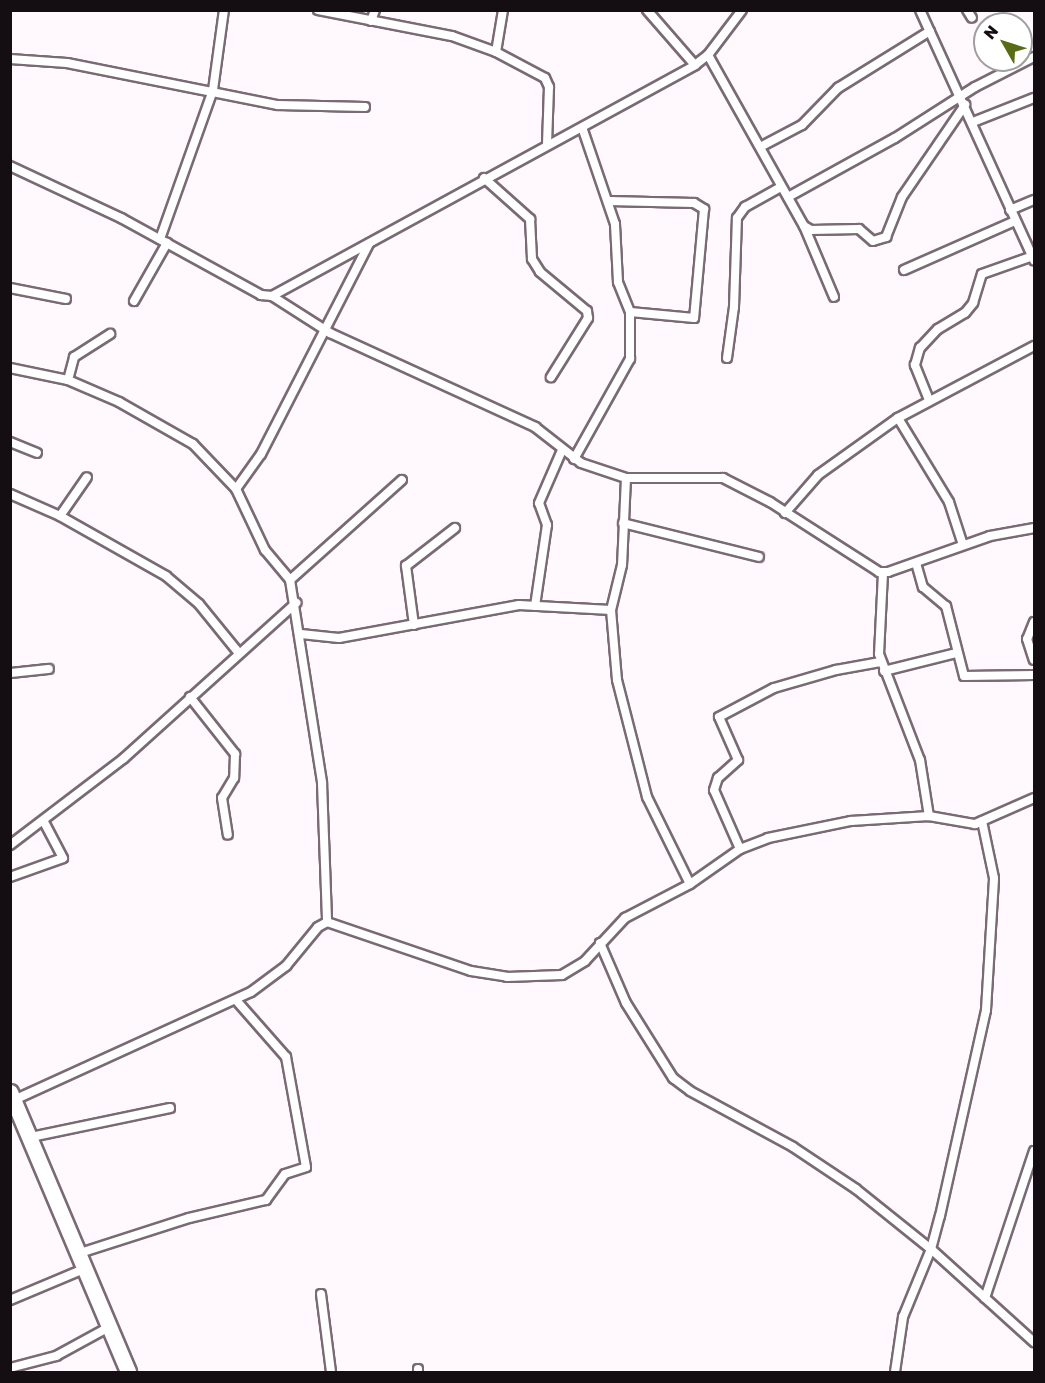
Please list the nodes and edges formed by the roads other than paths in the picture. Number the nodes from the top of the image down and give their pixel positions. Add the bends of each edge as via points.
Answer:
1 (224, 10) edge
2 (318, 10) edge
3 (375, 10) edge
4 (503, 10) edge
5 (647, 10) edge
6 (742, 10) edge
7 (920, 10) edge
8 (371, 21) junction
9 (930, 31) junction
10 (496, 52) junction
11 (708, 55) junction
12 (1035, 57) edge
13 (10, 59) edge
14 (695, 65) junction
15 (213, 90) junction
16 (961, 96) junction
17 (1035, 98) edge
18 (965, 105) junction
19 (365, 106) dead end
20 (973, 122) junction
21 (582, 127) junction
22 (547, 145) junction
23 (762, 146) junction
24 (10, 166) edge
25 (484, 178) junction
26 (781, 187) junction
27 (788, 197) junction
28 (1035, 200) edge
29 (609, 201) junction
30 (1010, 210) junction
31 (1015, 221) junction
32 (804, 226) junction
33 (164, 241) junction
34 (369, 243) junction
35 (1034, 258) edge
36 (904, 270) dead end
37 (10, 288) edge
38 (272, 296) junction
39 (834, 297) dead end
40 (66, 299) dead end
41 (134, 301) dead end
42 (630, 312) junction
43 (323, 329) junction
44 (110, 334) dead end
45 (1035, 346) edge
46 (727, 358) dead end
47 (10, 368) edge
48 (551, 377) dead end
49 (68, 380) junction
50 (929, 400) junction
51 (898, 418) junction
52 (10, 442) edge
53 (562, 450) junction
54 (37, 453) dead end
55 (574, 459) junction
56 (87, 477) dead end
57 (626, 478) junction
58 (402, 480) dead end
59 (236, 489) junction
60 (10, 494) edge
61 (785, 513) junction
62 (60, 516) junction
63 (623, 523) junction
64 (455, 528) dead end
65 (1035, 528) edge
66 (963, 545) junction
67 (759, 557) dead end
68 (916, 563) junction
69 (883, 573) junction
70 (290, 580) junction
71 (296, 603) junction
72 (535, 606) junction
73 (611, 610) junction
74 (1035, 622) edge
75 (414, 625) junction
76 (301, 634) junction
77 (238, 652) junction
78 (957, 653) junction
79 (1035, 660) edge
80 (882, 667) junction
81 (49, 669) dead end
82 (10, 673) edge
83 (1035, 675) edge
84 (190, 697) junction
85 (1035, 798) edge
86 (928, 816) junction
87 (982, 821) junction
88 (44, 822) junction
89 (228, 835) dead end
90 (10, 846) edge
91 (740, 849) junction
92 (10, 877) edge
93 (690, 884) junction
94 (327, 922) junction
95 (600, 943) junction
96 (236, 999) junction
97 (12, 1096) edge
98 (170, 1108) dead end
99 (31, 1137) junction
100 (1035, 1151) edge
101 (932, 1249) junction
102 (80, 1253) junction
103 (86, 1268) junction
104 (321, 1294) dead end
105 (986, 1298) junction
106 (10, 1300) edge
107 (109, 1327) junction
108 (1035, 1342) edge
109 (10, 1368) edge
110 (128, 1372) edge
111 (331, 1372) edge
112 (896, 1372) edge

1 - 15 street
2 - 8 street
3 - 8 street
4 - 10 street
5 - 14 street
6 - 11 street
7 - 9 street
8 - 10 street via 452,36
9 - 16 street
9 - 23 street via 838,88 802,125
10 - 22 street via 545,78 549,87
11 - 14 street
11 - 23 street
12 - 16 street
13 - 15 street via 41,59
14 - 21 street
15 - 19 street via 278,105
15 - 33 street
16 - 18 street
16 - 27 street
17 - 20 street
18 - 20 street
18 - 32 street via 902,197 886,237 873,241 859,229 811,230
20 - 30 street
21 - 22 street
21 - 29 street
22 - 25 street
23 - 26 street
24 - 33 street
25 - 34 street
25 - 48 street via 530,219 532,259 540,272 587,311 588,318
26 - 27 street
26 - 46 street via 745,207 737,218 734,307
27 - 32 street
28 - 30 street
29 - 42 street via 615,224 618,282
29 - 42 street via 694,203 704,209 694,318
30 - 31 street
31 - 35 street
31 - 36 street
32 - 39 street
33 - 38 street via 261,295
33 - 41 street
34 - 38 street
34 - 43 street
35 - 50 street via 982,274 973,303 965,313 938,329 920,348 915,364
37 - 40 street
38 - 43 street
42 - 55 street via 626,371
43 - 53 street via 535,427
43 - 59 street via 261,454
44 - 49 street via 74,357
45 - 50 street
47 - 49 street
49 - 59 street via 119,402 193,444
50 - 51 street
51 - 61 street via 818,475
51 - 66 street via 949,502
52 - 54 street
53 - 55 street
53 - 72 street via 539,503 548,525
55 - 57 street
56 - 62 street
57 - 61 street via 723,478
57 - 63 street
58 - 70 street
59 - 70 street via 265,550
60 - 62 street
61 - 69 street
62 - 77 street via 186,590
63 - 67 street
63 - 73 street via 622,565
64 - 75 street via 406,566
65 - 66 street via 1004,532
66 - 68 street
68 - 69 street
68 - 78 street via 923,587 946,606
69 - 80 street via 878,616
70 - 71 street
71 - 76 street
71 - 77 street
72 - 73 street
72 - 75 street via 508,607
73 - 93 street via 617,680 647,797
74 - 79 street via 1026,639
75 - 76 street via 339,638
76 - 94 street via 322,783
77 - 84 street
78 - 80 street
78 - 83 street via 962,672 968,678
80 - 86 street via 920,760
80 - 91 street via 836,670 774,688 719,717 738,760 718,778 714,790
81 - 82 street
84 - 88 street via 124,758
84 - 89 street via 235,754 234,778 222,798
85 - 87 street
86 - 87 street via 966,825
86 - 91 street via 823,824
87 - 101 street via 994,878 986,1010
88 - 90 street
88 - 92 street via 63,858
91 - 93 street
93 - 95 street via 625,918
94 - 95 street via 435,961 507,977 562,975 574,970
94 - 96 street via 272,979
95 - 101 street via 631,1011 673,1078 820,1163
96 - 97 street
96 - 102 street via 286,1057 306,1167 285,1174 266,1200 189,1218
97 - 99 highway
98 - 99 street
99 - 102 highway
100 - 105 street
101 - 105 street
101 - 112 street via 907,1302
102 - 103 highway
103 - 106 street
103 - 107 highway
104 - 111 street
105 - 108 street
107 - 109 street via 46,1360
107 - 110 highway

